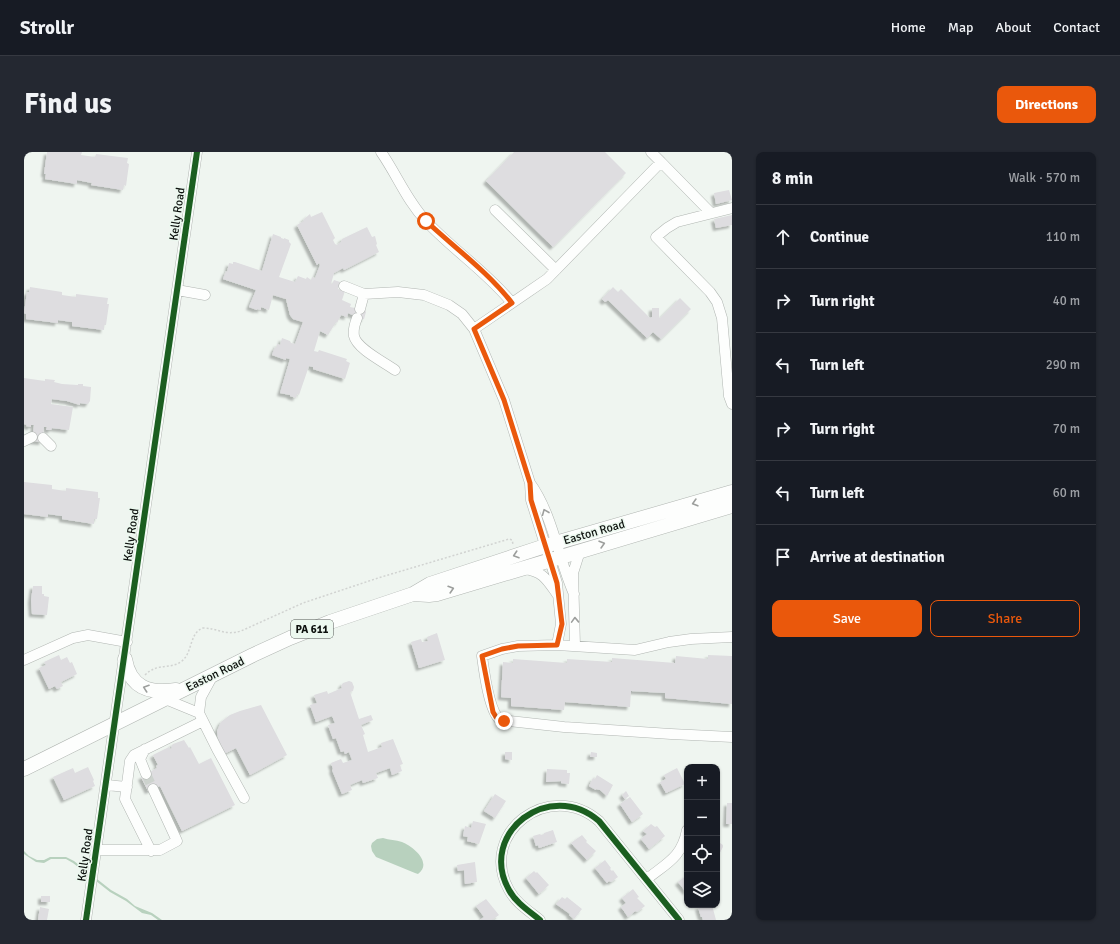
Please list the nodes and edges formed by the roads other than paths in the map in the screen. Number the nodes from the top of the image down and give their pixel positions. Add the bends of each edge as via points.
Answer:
1 (197, 152) edge
2 (382, 152) edge
3 (651, 152) edge
4 (661, 162) junction
5 (732, 208) edge
6 (495, 210) dead end
7 (711, 213) junction
8 (556, 270) junction
9 (344, 286) dead end
10 (177, 290) junction
11 (364, 294) junction
12 (205, 295) dead end
13 (512, 303) junction
14 (474, 329) junction
15 (395, 370) dead end
16 (732, 404) edge
17 (43, 438) dead end
18 (51, 446) dead end
19 (732, 492) edge
20 (732, 506) edge
21 (550, 544) junction
22 (580, 551) junction
23 (555, 558) junction
24 (520, 568) junction
25 (413, 594) junction
26 (574, 594) junction
27 (558, 596) junction
28 (732, 637) edge
29 (127, 642) junction
30 (557, 645) junction
31 (576, 646) junction
32 (124, 659) junction
33 (24, 660) edge
34 (214, 674) junction
35 (185, 689) junction
36 (165, 699) junction
37 (201, 717) junction
38 (115, 723) junction
39 (732, 737) edge
40 (145, 749) junction
41 (24, 769) edge
42 (146, 774) tunnel mouth
43 (106, 785) junction
44 (127, 787) junction
45 (153, 789) tunnel mouth
46 (244, 798) dead end
47 (685, 836) edge
48 (97, 850) junction
49 (151, 851) junction
50 (647, 879) junction
51 (86, 920) edge
52 (540, 920) edge
53 (678, 920) edge

1 - 10 street, Kelly Road
2 - 13 street via 415,208 426,221 490,279
3 - 4 street
4 - 7 street
4 - 8 street
5 - 7 street
6 - 8 street
7 - 16 street via 677,222 656,237 717,302 722,318 729,396
8 - 13 street
9 - 11 street
10 - 12 street
10 - 29 street, Kelly Road
11 - 14 street via 398,292 424,295 449,305 462,314
11 - 15 street via 354,336 363,349
13 - 14 street
14 - 21 street via 504,400 530,483 539,495 548,518
17 - 18 street
19 -> 21 highway, Easton Road / PA 611
22 -> 20 highway, Easton Road / PA 611
21 - 23 street
21 -> 25 highway, Easton Road / PA 611 via 430,584
22 - 23 highway, Easton Road / PA 611
22 - 26 street via 574,573
23 - 24 highway, Easton Road / PA 611
23 - 26 street
23 - 27 street
25 -> 24 highway, Easton Road / PA 611 via 429,596
24 - 27 street via 540,573
25 - 34 highway, Easton Road / PA 611 via 290,638
31 -> 26 street
27 - 30 street via 562,624
28 - 31 street via 691,639 635,650
29 - 32 street, Kelly Road
29 - 33 street via 88,636 73,638
30 - 31 street
30 - 39 street via 518,646 482,656 493,712 500,720
35 -> 32 highway via 160,691 139,685 130,677
32 - 38 street, Kelly Road
34 - 35 highway, Easton Road / PA 611
34 - 37 street via 201,697
35 - 36 highway, Easton Road / PA 611
36 - 37 street
36 - 38 highway, Easton Road / PA 611
37 - 40 street
37 - 46 street
38 - 41 highway, Easton Road / PA 611
38 - 43 street, Kelly Road
40 - 42 street via 140,759
40 - 44 street via 134,755 130,761
43 - 44 street
43 - 48 street, Kelly Road
44 - 49 street via 125,799
45 - 49 street via 177,841 160,850
47 - 50 street via 680,852
48 - 49 street
48 - 51 street, Kelly Road
50 - 52 street via 593,815 575,807 562,805 542,808 525,816 514,827 505,845 502,864 506,884 514,898
50 - 53 street

